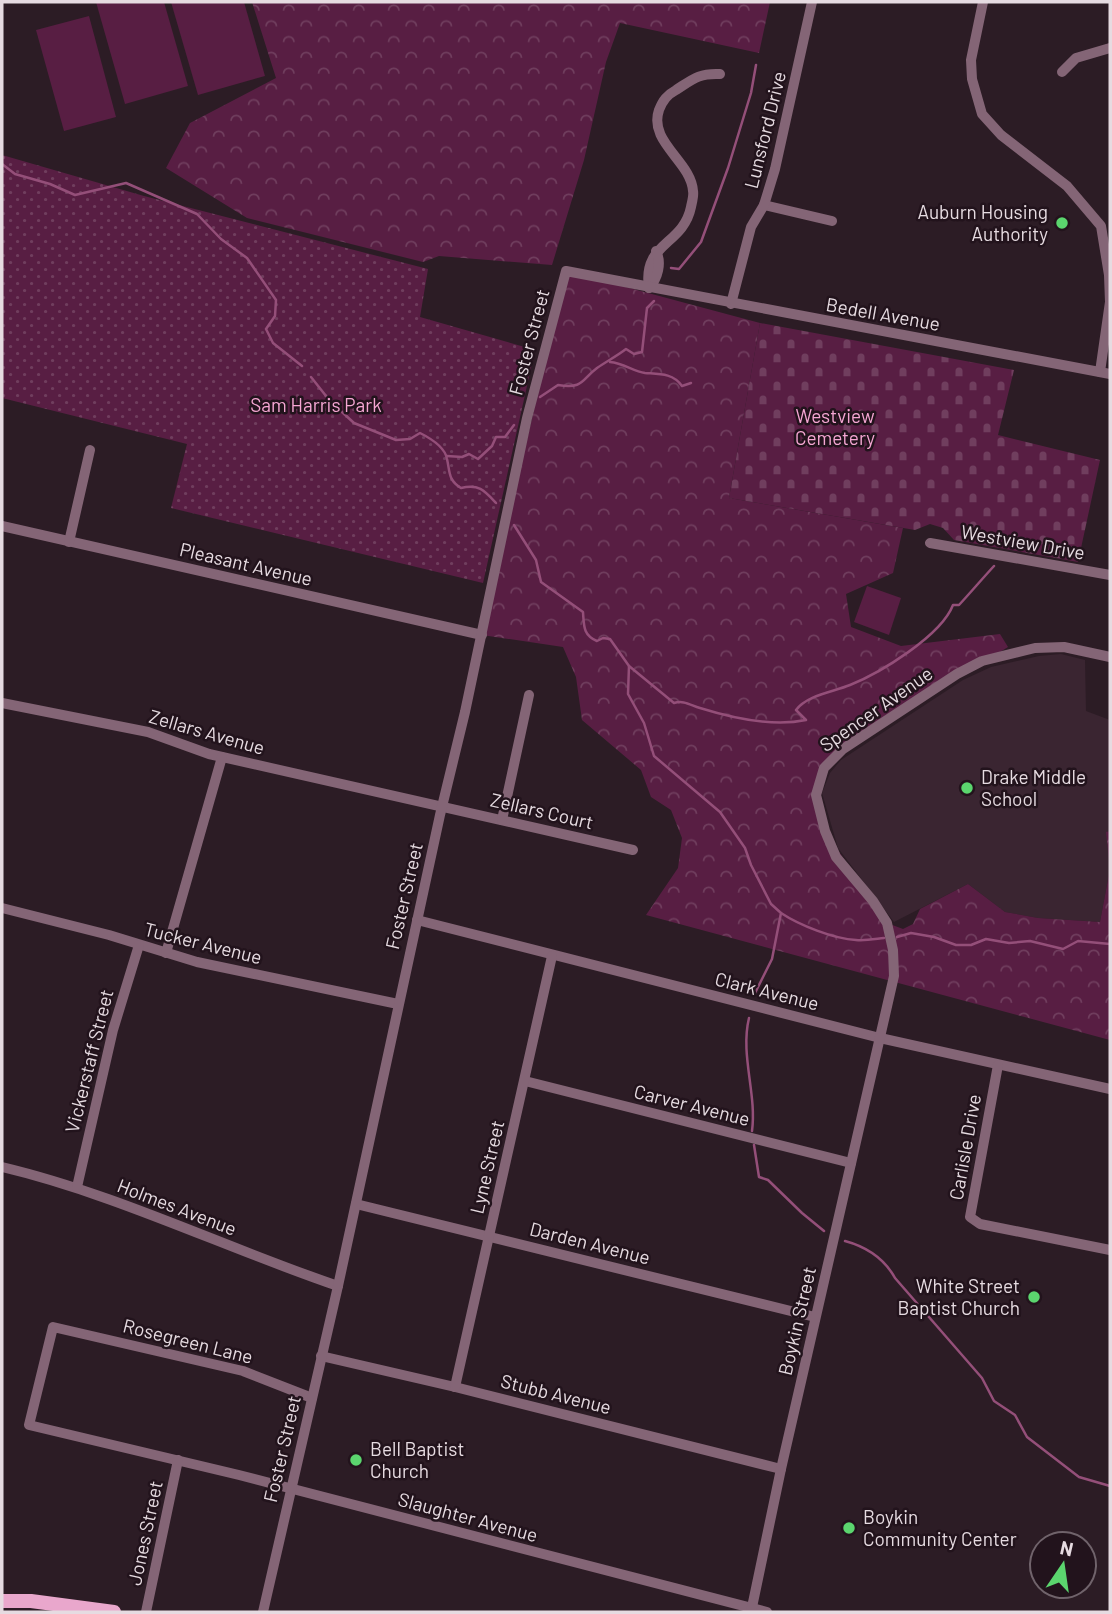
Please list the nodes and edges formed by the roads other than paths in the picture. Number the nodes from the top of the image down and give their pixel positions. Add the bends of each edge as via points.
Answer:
1 (812, 2) edge
2 (983, 2) edge
3 (1110, 48) edge
4 (1062, 72) dead end
5 (720, 74) dead end
6 (764, 205) junction
7 (832, 221) dead end
8 (1105, 224) edge
9 (649, 288) junction
10 (731, 304) junction
11 (1105, 373) edge
12 (90, 450) dead end
13 (2, 526) edge
14 (69, 542) junction
15 (930, 543) dead end
16 (1110, 575) edge
17 (482, 635) junction
18 (1110, 657) edge
19 (529, 695) dead end
20 (2, 703) edge
21 (222, 757) junction
22 (442, 807) junction
23 (502, 820) junction
24 (634, 850) dead end
25 (2, 908) edge
26 (417, 920) junction
27 (139, 945) junction
28 (166, 953) junction
29 (552, 956) junction
30 (398, 1004) junction
31 (880, 1038) junction
32 (998, 1065) junction
33 (525, 1081) junction
34 (1110, 1088) edge
35 (850, 1163) junction
36 (2, 1167) edge
37 (77, 1187) junction
38 (356, 1204) junction
39 (489, 1236) junction
40 (1110, 1250) edge
41 (338, 1286) junction
42 (815, 1317) junction
43 (53, 1327) joint
44 (321, 1356) junction
45 (455, 1387) junction
46 (312, 1398) junction
47 (178, 1461) junction
48 (781, 1469) junction
49 (291, 1489) junction
50 (2, 1601) edge
51 (752, 1610) edge
52 (114, 1612) edge
53 (146, 1612) edge
54 (263, 1612) edge
55 (767, 1612) edge

1 - 6 street, Lunsford Drive
2 - 8 street via 971,60 982,114 1000,135 1067,186
3 - 4 street via 1076,58
5 - 9 street via 703,74 666,96 660,108 656,121 660,134 693,191 685,224 656,251 660,258 656,280
6 - 7 street
6 - 10 street, Lunsford Drive via 751,227
8 - 11 street via 1110,302
9 - 10 street, Bedell Avenue
9 - 17 street, Foster Street via 566,271 527,418
10 - 11 street, Bedell Avenue
12 - 14 street
13 - 14 street, Pleasant Avenue
14 - 17 street, Pleasant Avenue
15 - 16 street, Westview Drive
17 - 22 street, Foster Street
18 - 31 street, Spencer Avenue via 1064,647 1035,648 982,661 843,749 824,768 816,795 825,831 836,857 887,923 893,950 894,976
19 - 23 street
20 - 21 street, Zellars Avenue via 148,732
21 - 22 street, Zellars Avenue
21 - 28 street
22 - 23 street, Zellars Court
22 - 26 street, Foster Street
23 - 24 street, Zellars Court
25 - 27 street, Tucker Avenue
26 - 29 street, Clark Avenue
26 - 30 street, Foster Street
27 - 28 street, Tucker Avenue
27 - 37 street, Vickerstaff Street via 113,1030
28 - 30 street, Tucker Avenue
29 - 31 street, Clark Avenue
29 - 33 street, Lyne Street
30 - 38 street, Foster Street
31 - 32 street, Clark Avenue
31 - 35 street, Boykin Street
32 - 34 street, Clark Avenue
32 - 40 street, Carlisle Drive via 971,1217 980,1224
33 - 35 street, Carver Avenue
33 - 39 street, Lyne Street
35 - 42 street, Boykin Street
36 - 37 street, Holmes Avenue
37 - 41 street, Holmes Avenue
38 - 39 street, Darden Avenue
38 - 41 street, Foster Street
39 - 42 street, Darden Avenue
39 - 45 street, Lyne Street
41 - 44 street, Foster Street
42 - 48 street, Boykin Street
43 - 46 street, Rosegreen Lane via 243,1371
43 - 47 street, Slaughter Avenue via 29,1425
44 - 45 street, Stubb Avenue
44 - 46 street, Foster Street
45 - 48 street, Stubb Avenue
46 - 49 street, Foster Street
47 - 49 street, Slaughter Avenue
47 - 53 street, Jones Street
48 - 51 street, Boykin Street
49 - 51 street, Slaughter Avenue
49 - 54 street, Foster Street
50 - 52 main road
51 - 55 street, Slaughter Avenue

